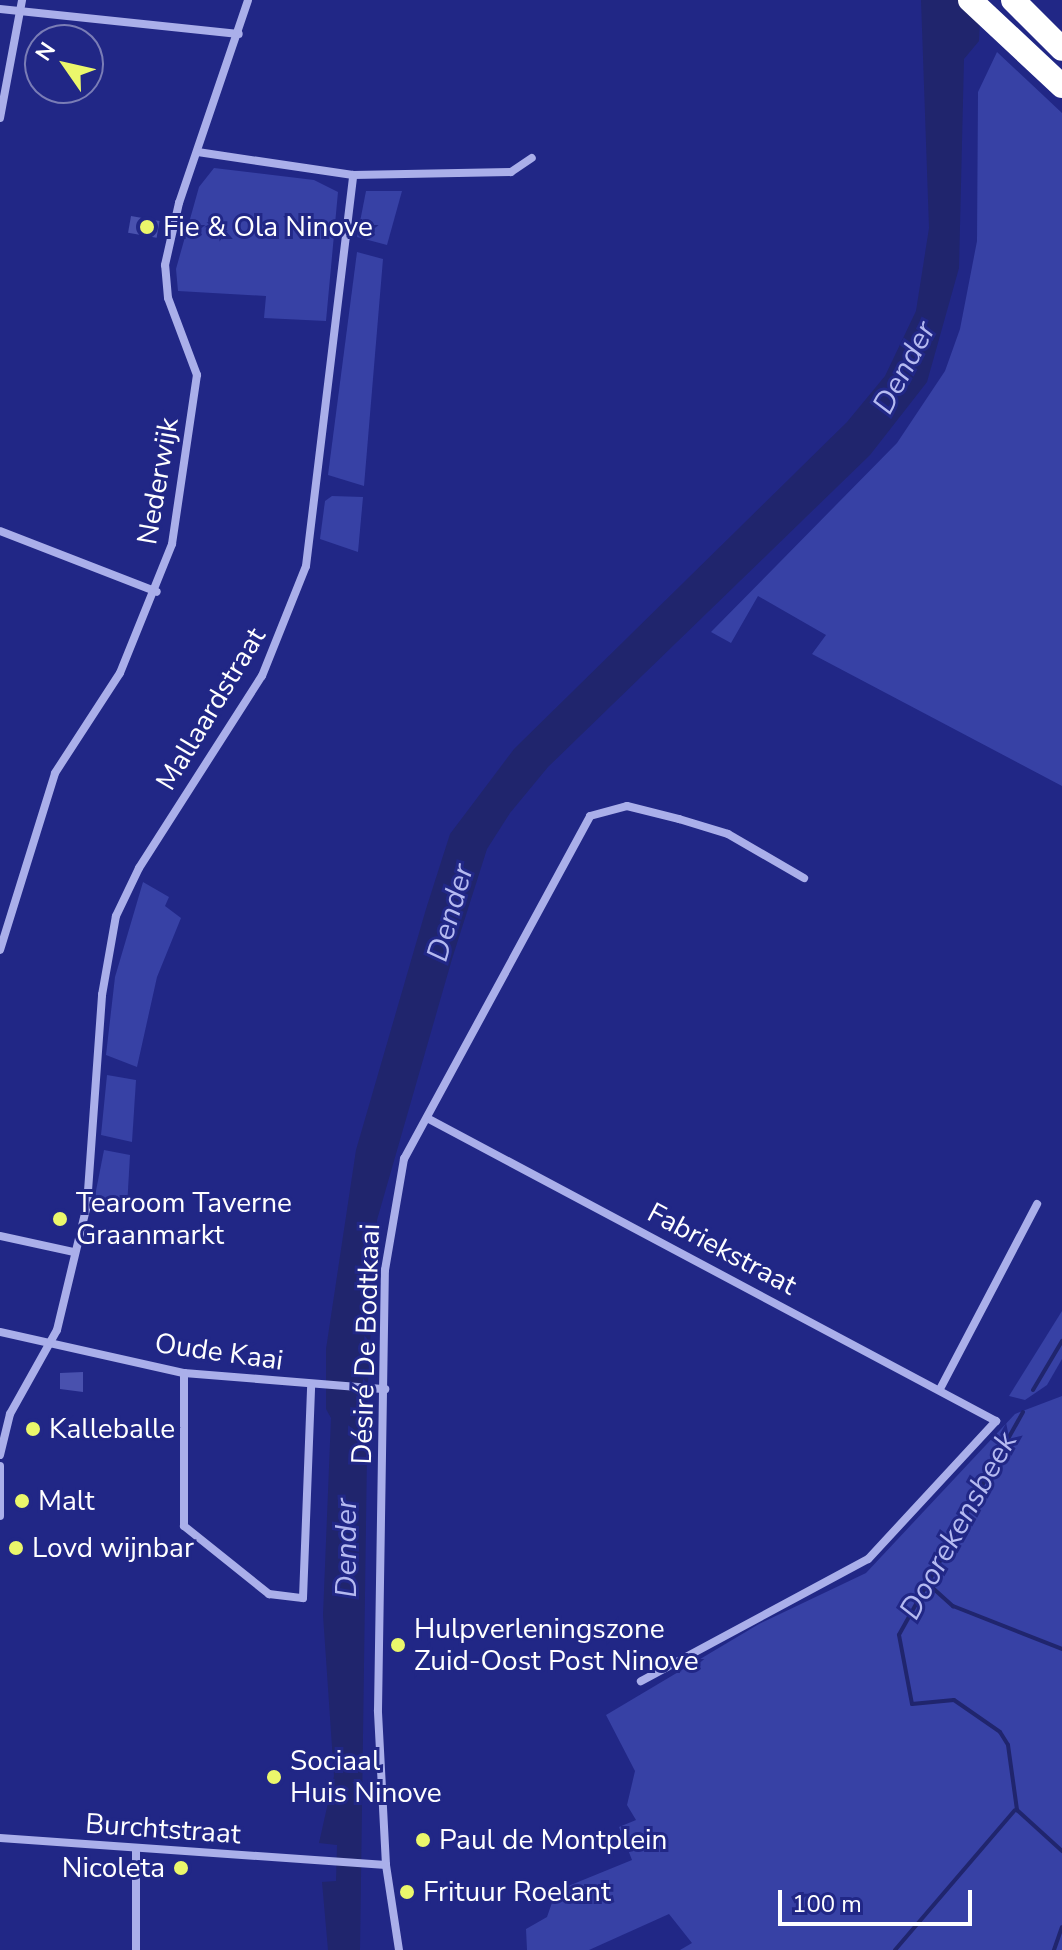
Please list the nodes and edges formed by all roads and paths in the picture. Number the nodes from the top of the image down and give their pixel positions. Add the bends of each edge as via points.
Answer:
1 (22, 0) edge
2 (248, 0) edge
3 (970, 0) edge
4 (1013, 0) edge
5 (0, 9) edge
6 (20, 12) junction
7 (239, 34) junction
8 (1062, 49) edge
9 (1062, 86) edge
10 (0, 118) edge
11 (198, 152) junction
12 (532, 158) dead end
13 (353, 175) junction
14 (0, 531) edge
15 (157, 592) junction
16 (804, 878) dead end
17 (0, 950) edge
18 (427, 1118) junction
19 (1037, 1204) dead end
20 (0, 1236) edge
21 (74, 1252) junction
22 (0, 1332) edge
23 (49, 1342) junction
24 (184, 1373) junction
25 (311, 1387) junction
26 (381, 1389) junction
27 (940, 1389) junction
28 (0, 1455) edge
29 (0, 1466) edge
30 (0, 1516) edge
31 (641, 1681) dead end
32 (0, 1838) edge
33 (136, 1848) junction
34 (386, 1865) junction
35 (136, 1950) edge
36 (399, 1950) edge

1 - 6 street
2 - 7 street, Nederwijk
3 - 9 highway
4 - 8 highway
5 - 6 street
6 - 7 street
6 - 10 street
7 - 11 street, Nederwijk
11 - 13 street
11 - 15 street, Nederwijk via 165,265 168,298 197,375 172,544
12 - 13 street via 511,172
13 - 21 street, Mallaardstraat via 306,566 266,670 139,868 116,916 102,995 90,1181
14 - 15 street
15 - 17 street, Nederwijk via 120,673 55,773 17,879
16 - 18 street, Désiré De Bodtkaai via 728,834 679,819 627,806 590,816
18 - 26 street, Désiré De Bodtkaai via 404,1159 393,1214 385,1270
18 - 27 street, Fabriekstraat
19 - 27 street
20 - 21 street
21 - 23 street, Mallaardstraat
22 - 23 street, Oude Kaai
23 - 24 street, Oude Kaai
23 - 28 street, Mallaardstraat via 10,1414
24 - 25 street, Oude Kaai
24 - 25 street via 184,1526 269,1594 303,1598
25 - 26 street, Oude Kaai
26 - 34 street, Désiré De Bodtkaai via 378,1710
27 - 31 street, Fabriekstraat via 996,1421 868,1559
29 - 30 street
32 - 33 street, Burchtstraat
33 - 34 street, Burchtstraat
33 - 35 street
34 - 36 street, Désiré De Bodtkaai

